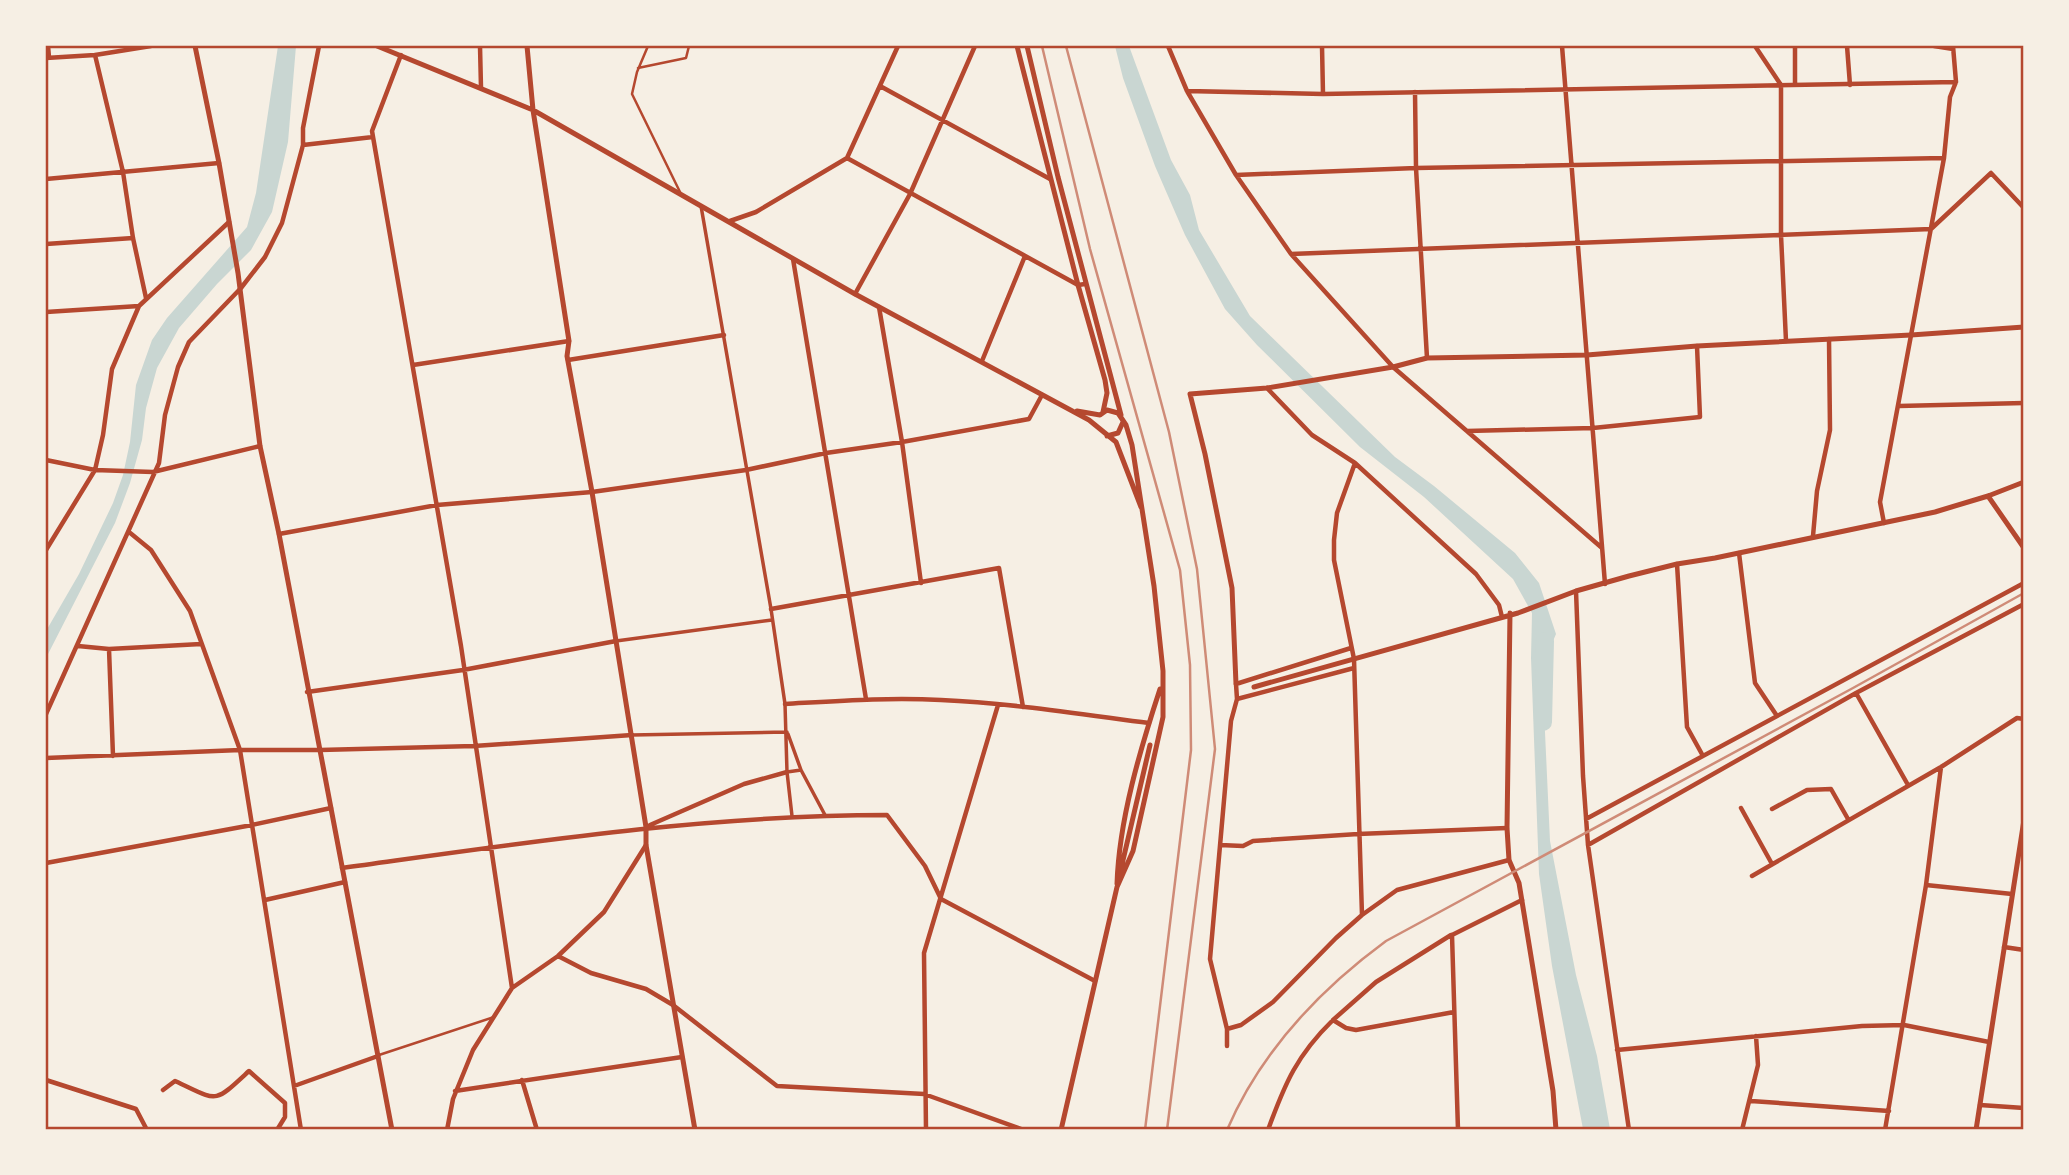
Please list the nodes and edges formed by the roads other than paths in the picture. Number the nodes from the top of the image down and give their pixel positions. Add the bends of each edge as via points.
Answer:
1 (48, 46) edge
2 (151, 46) edge
3 (195, 46) edge
4 (318, 46) edge
5 (377, 46) edge
6 (480, 46) edge
7 (527, 46) edge
8 (648, 46) edge
9 (690, 46) edge
10 (898, 46) edge
11 (975, 46) edge
12 (1017, 46) edge
13 (1027, 46) edge
14 (1168, 46) edge
15 (1322, 46) edge
16 (1562, 46) edge
17 (1755, 46) edge
18 (1795, 46) edge
19 (1847, 46) edge
20 (1934, 46) edge
21 (1953, 47) edge
22 (95, 55) junction
23 (401, 55) junction
24 (47, 57) edge
25 (638, 68) junction
26 (1956, 82) junction
27 (1781, 85) junction
28 (1795, 85) junction
29 (1850, 85) junction
30 (880, 86) junction
31 (481, 88) junction
32 (1565, 90) junction
33 (1187, 91) junction
34 (1415, 92) junction
35 (1323, 94) junction
36 (533, 110) junction
37 (943, 119) junction
38 (372, 134) junction
39 (303, 145) junction
40 (847, 158) junction
41 (1944, 158) junction
42 (1782, 160) junction
43 (219, 163) junction
44 (1571, 165) junction
45 (1416, 168) junction
46 (123, 172) junction
47 (1236, 174) junction
48 (46, 179) edge
49 (1051, 179) junction
50 (680, 192) junction
51 (910, 194) junction
52 (701, 206) junction
53 (2024, 208) edge
54 (730, 221) junction
55 (229, 224) junction
56 (1931, 229) junction
57 (1781, 235) junction
58 (133, 238) junction
59 (46, 244) edge
60 (1578, 244) junction
61 (1421, 250) junction
62 (1291, 254) junction
63 (1025, 256) junction
64 (793, 259) junction
65 (1082, 285) junction
66 (241, 288) junction
67 (855, 294) junction
68 (146, 299) junction
69 (139, 306) junction
70 (879, 307) junction
71 (46, 312) edge
72 (2024, 327) edge
73 (724, 335) junction
74 (1911, 335) junction
75 (1829, 339) junction
76 (569, 341) junction
77 (1786, 341) junction
78 (1697, 345) junction
79 (1587, 355) junction
80 (1427, 358) junction
81 (568, 360) junction
82 (982, 361) junction
83 (414, 365) junction
84 (1394, 367) junction
85 (1267, 388) junction
86 (1042, 395) junction
87 (2024, 403) edge
88 (1899, 406) junction
89 (1070, 409) junction
90 (1101, 413) junction
91 (1122, 417) junction
92 (1098, 427) junction
93 (1592, 428) junction
94 (1467, 431) junction
95 (1107, 436) junction
96 (902, 442) junction
97 (260, 446) junction
98 (825, 453) junction
99 (46, 460) edge
100 (1355, 463) junction
101 (95, 470) junction
102 (746, 470) junction
103 (153, 472) junction
104 (2024, 482) edge
105 (592, 492) junction
106 (1988, 496) junction
107 (437, 505) junction
108 (1141, 507) junction
109 (1884, 523) junction
110 (128, 532) junction
111 (279, 534) junction
112 (1813, 536) junction
113 (1602, 548) junction
114 (2024, 548) edge
115 (46, 550) edge
116 (1739, 553) junction
117 (1676, 564) junction
118 (921, 583) junction
119 (2024, 583) edge
120 (1605, 584) junction
121 (1576, 591) junction
122 (849, 596) junction
123 (2024, 604) edge
124 (771, 609) junction
125 (1510, 614) junction
126 (1502, 617) junction
127 (772, 620) junction
128 (616, 641) junction
129 (201, 644) junction
130 (78, 646) junction
131 (109, 649) junction
132 (1351, 649) junction
133 (1354, 659) junction
134 (1354, 668) junction
135 (463, 670) junction
136 (1162, 682) junction
137 (1236, 684) junction
138 (1254, 687) dead end
139 (307, 692) junction
140 (1856, 693) junction
141 (866, 699) junction
142 (1237, 699) junction
143 (785, 704) junction
144 (998, 705) junction
145 (1023, 707) junction
146 (46, 715) edge
147 (1777, 716) junction
148 (2024, 719) edge
149 (1149, 723) junction
150 (787, 732) junction
151 (632, 736) junction
152 (1150, 745) dead end
153 (474, 746) junction
154 (240, 750) junction
155 (320, 750) junction
156 (113, 756) junction
157 (1703, 756) junction
158 (46, 758) edge
159 (1941, 767) junction
160 (801, 770) junction
161 (787, 772) junction
162 (1908, 785) junction
163 (331, 808) junction
164 (1741, 808) dead end
165 (1772, 809) dead end
166 (825, 815) junction
167 (792, 816) junction
168 (1586, 819) junction
169 (1848, 819) junction
170 (2024, 820) edge
171 (252, 825) junction
172 (646, 827) junction
173 (1507, 828) junction
174 (1358, 834) junction
175 (646, 845) junction
176 (1220, 845) junction
177 (1588, 845) junction
178 (489, 848) junction
179 (1509, 860) junction
180 (46, 863) edge
181 (1772, 864) junction
182 (342, 868) junction
183 (1752, 876) dead end
184 (345, 882) junction
185 (1926, 886) junction
186 (1117, 887) junction
187 (2012, 894) junction
188 (942, 899) junction
189 (265, 900) junction
190 (1522, 900) junction
191 (1362, 915) junction
192 (1452, 935) junction
193 (2004, 947) junction
194 (2024, 950) edge
195 (558, 956) junction
196 (1096, 981) junction
197 (512, 988) junction
198 (673, 1005) junction
199 (1454, 1012) junction
200 (494, 1017) junction
201 (1333, 1020) junction
202 (1904, 1025) junction
203 (1227, 1029) junction
204 (1756, 1035) junction
205 (1989, 1042) junction
206 (1227, 1046) dead end
207 (1617, 1049) junction
208 (379, 1055) junction
209 (682, 1057) junction
210 (46, 1080) edge
211 (522, 1080) junction
212 (294, 1086) junction
213 (163, 1090) dead end
214 (455, 1091) junction
215 (924, 1094) junction
216 (1751, 1101) junction
217 (1980, 1105) junction
218 (2024, 1108) edge
219 (1889, 1111) junction
220 (147, 1129) edge
221 (277, 1129) edge
222 (300, 1129) edge
223 (392, 1129) edge
224 (447, 1129) edge
225 (537, 1129) edge
226 (695, 1129) edge
227 (926, 1129) edge
228 (1024, 1129) edge
229 (1061, 1129) edge
230 (1268, 1129) edge
231 (1458, 1129) edge
232 (1556, 1129) edge
233 (1629, 1129) edge
234 (1742, 1129) edge
235 (1885, 1129) edge
236 (1976, 1129) edge

1 - 24 street
2 - 22 street
3 - 43 street
4 - 39 street
5 - 23 street
6 - 31 street
7 - 36 street
8 - 25 lane
9 - 25 lane via 686,58
10 - 30 street
11 - 37 street
12 - 49 street
13 - 65 street
14 - 33 street
15 - 35 street
16 - 32 street
17 - 27 street
18 - 28 street
19 - 29 street
20 - 21 street
21 - 26 street
22 - 24 street
22 - 46 street
23 - 31 street
23 - 38 street
25 - 50 lane via 632,94
26 - 29 street
26 - 41 street via 1950,97
27 - 28 street
27 - 32 street
27 - 42 street
28 - 29 street
30 - 37 street
30 - 40 street
31 - 36 street
32 - 34 street
32 - 44 street
33 - 35 street
33 - 47 street
34 - 35 street
34 - 45 street
36 - 50 street
36 - 76 street
37 - 49 street
37 - 51 street
38 - 39 street
38 - 83 street
39 - 66 street via 282,223 265,257
40 - 51 street
40 - 54 street via 756,212
41 - 42 street
41 - 56 street
42 - 44 street
42 - 57 street
43 - 46 street
43 - 55 street
44 - 45 street
44 - 60 street
45 - 47 street
45 - 61 street
46 - 48 street
46 - 58 street
47 - 62 street
49 - 65 street
50 - 52 street
51 - 63 street
51 - 67 street
52 - 54 street
52 - 73 street
53 - 56 street via 1991,173
54 - 64 street
55 - 66 street
55 - 68 street
56 - 57 street
56 - 74 street
57 - 60 street
57 - 77 street
58 - 59 street
58 - 68 street
60 - 61 street
60 - 79 street
61 - 62 street
61 - 80 street
62 - 84 street
63 - 65 street
63 - 82 street
64 - 67 street
64 - 98 street
65 - 90 street via 1107,393
65 - 91 street
66 - 97 street
66 - 103 street via 189,342 164,415 159,463
67 - 70 street
68 - 69 street
69 - 71 street
69 - 101 street via 112,369
70 - 82 street
70 - 96 street
72 - 74 street
73 - 81 street
73 - 102 street
74 - 75 street
74 - 88 street
75 - 77 street
75 - 112 street via 1830,430
76 - 81 street
76 - 83 street
77 - 78 street
78 - 79 street
78 - 93 street via 1700,417
79 - 80 street
79 - 93 street
80 - 84 street
81 - 105 street
82 - 86 street
83 - 107 street
84 - 85 street
84 - 94 street
85 - 100 street via 1312,435
85 - 137 street via 1190,394 1232,588
86 - 89 street
86 - 96 street via 1029,419
87 - 88 street
88 - 109 street via 1880,502
89 - 90 street
89 - 92 street
90 - 91 street via 1115,411
90 - 92 street
91 - 95 street via 1123,427
91 - 108 street via 1134,455
92 - 95 street
93 - 94 street
93 - 113 street
94 - 113 street
95 - 108 street via 1115,442
96 - 98 street
96 - 118 street
97 - 103 street
97 - 111 street
98 - 102 street
98 - 122 street
99 - 101 street
100 - 126 street via 1476,574 1499,605
100 - 132 street via 1337,513 1334,540
101 - 103 street
101 - 115 street
102 - 105 street
102 - 124 street
103 - 110 street
104 - 106 street
105 - 107 street
105 - 128 street
106 - 109 street
106 - 114 street
107 - 111 street
107 - 135 street
108 - 136 street
109 - 112 street
110 - 129 street via 157,560 190,611
110 - 130 street
111 - 139 street
112 - 116 street
113 - 120 street
116 - 117 street
116 - 147 street via 1755,683
117 - 120 street
117 - 157 street via 1687,727
118 - 122 street
118 - 145 street via 999,568
119 - 147 street
120 - 121 street
121 - 125 street
121 - 168 street
122 - 124 street
122 - 141 street
123 - 140 street
124 - 127 street
125 - 126 street
125 - 173 street
126 - 133 street
127 - 128 street
127 - 143 street
128 - 135 street
128 - 151 street
129 - 131 street
129 - 154 street
130 - 131 street
130 - 146 street
131 - 156 street
132 - 133 street
132 - 137 street
133 - 134 street
133 - 138 street
134 - 142 street
134 - 174 street
135 - 139 street
135 - 153 street
136 - 149 street
136 - 186 street via 1163,717 1157,749 1133,851
137 - 142 street
139 - 155 street
140 - 162 street
140 - 177 street
141 - 143 street
141 - 144 street
142 - 176 street
143 - 150 street
144 - 145 street
144 - 188 street
145 - 149 street
147 - 157 street
148 - 159 street via 2017,718
149 - 186 street via 1118,853
150 - 151 street
150 - 160 street
150 - 161 street
151 - 153 street
151 - 172 street
152 - 186 street
153 - 155 street
153 - 178 street
154 - 155 street
154 - 156 street
154 - 171 street
155 - 163 street
156 - 158 street
157 - 168 street
159 - 162 street
159 - 185 street
160 - 161 street
160 - 166 street
161 - 167 street
161 - 172 street via 744,784
162 - 169 street
163 - 171 street
163 - 182 street
164 - 181 street
165 - 169 street via 1807,790 1831,789
166 - 167 street
166 - 188 street via 887,815 925,866
167 - 172 street
168 - 177 street
169 - 181 street
170 - 187 street
171 - 180 street
171 - 189 street
172 - 175 street
172 - 178 street
173 - 174 street
173 - 179 street
174 - 176 street
174 - 191 street
175 - 195 street via 604,912
175 - 198 street
176 - 203 street via 1210,960
177 - 207 street
178 - 182 street
178 - 197 street
179 - 190 street
179 - 191 street via 1397,890
181 - 183 street
182 - 184 street
184 - 189 street
184 - 208 street
185 - 187 street
185 - 202 street
186 - 196 street
187 - 193 street
188 - 196 street
188 - 215 street via 925,953
189 - 212 street
190 - 192 street
190 - 232 street
191 - 203 street via 1273,1002 1241,1025
192 - 199 street
192 - 201 street via 1376,982
193 - 194 street
193 - 205 street
195 - 197 street
195 - 198 street via 591,973 646,989
196 - 229 street
197 - 200 street
198 - 209 street
198 - 215 street via 777,1086
199 - 201 street via 1356,1030
199 - 231 street
200 - 208 lane
200 - 214 street
201 - 230 street via 1285,1082
202 - 204 street
202 - 205 street
202 - 219 street
203 - 206 street
204 - 207 street
204 - 216 street via 1758,1065
205 - 217 street
207 - 233 street
208 - 212 street
208 - 223 street
209 - 211 street
209 - 226 street
210 - 220 street via 136,1109
211 - 214 street
211 - 225 street
212 - 222 street
213 - 221 street via 175,1081 212,1098 223,1095 249,1071 285,1102 285,1117
214 - 224 street
215 - 227 street
215 - 228 street
216 - 219 street
216 - 234 street
217 - 218 street
217 - 236 street
219 - 235 street

